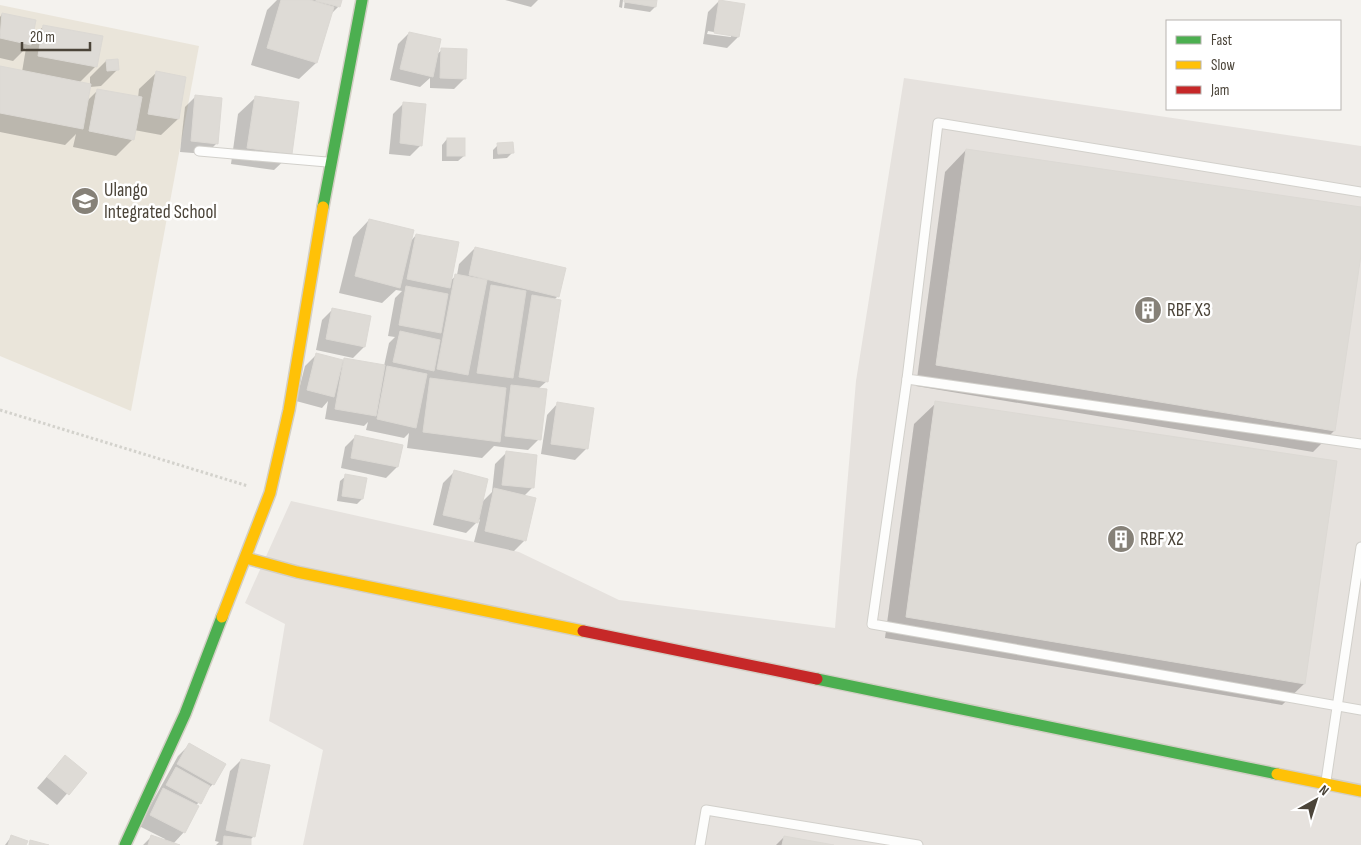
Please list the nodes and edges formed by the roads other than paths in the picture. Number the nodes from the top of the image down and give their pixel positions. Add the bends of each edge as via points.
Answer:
1 (362, 0) edge
2 (199, 151) dead end
3 (330, 162) junction
4 (1361, 192) edge
5 (907, 379) junction
6 (1361, 444) edge
7 (1361, 547) edge
8 (246, 558) junction
9 (1338, 706) junction
10 (1361, 710) edge
11 (1326, 784) junction
12 (1361, 791) edge
13 (125, 845) edge
14 (700, 845) edge
15 (918, 845) edge

1 - 3 street
2 - 3 lane
3 - 8 street via 289,410 270,493
4 - 5 lane via 938,123
5 - 6 lane
5 - 9 lane via 872,624
7 - 9 lane
8 - 11 street via 297,572
8 - 13 street via 185,714
9 - 10 lane
9 - 11 lane
11 - 12 street
14 - 15 lane via 706,810

